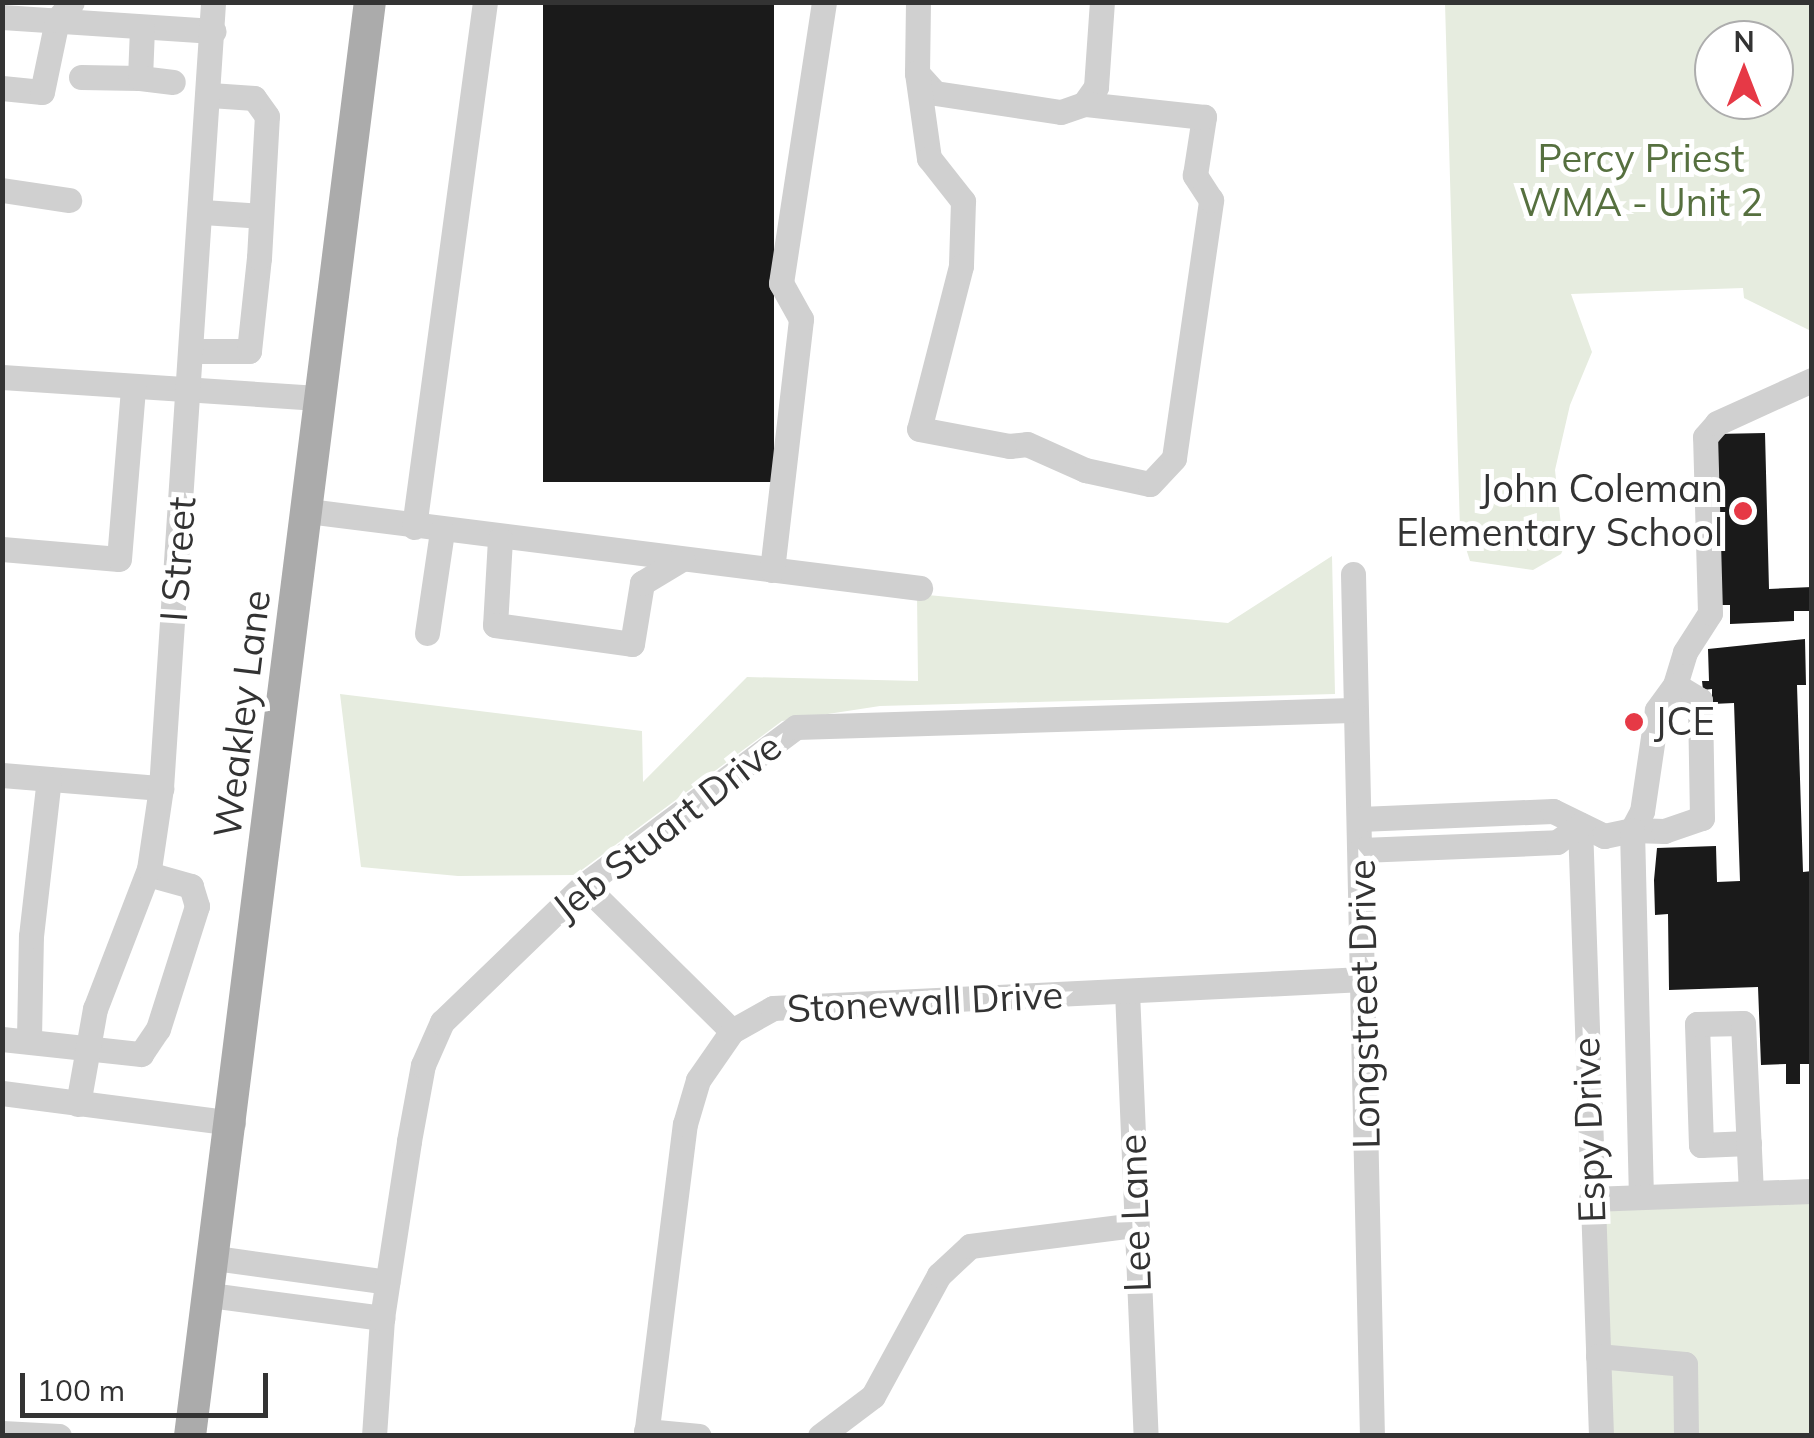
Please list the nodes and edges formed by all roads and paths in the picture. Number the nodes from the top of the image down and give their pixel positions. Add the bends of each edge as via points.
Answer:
1 (214, 2) edge
2 (370, 2) edge
3 (485, 2) edge
4 (824, 2) edge
5 (918, 2) edge
6 (1102, 2) edge
7 (64, 12) edge
8 (2, 16) edge
9 (142, 28) junction
10 (214, 31) junction
11 (916, 73) junction
12 (82, 77) dead end
13 (140, 78) junction
14 (173, 82) dead end
15 (2, 88) edge
16 (210, 95) junction
17 (1084, 104) junction
18 (2, 190) edge
19 (69, 200) dead end
20 (203, 212) junction
21 (261, 216) junction
22 (193, 351) junction
23 (2, 376) edge
24 (1812, 380) edge
25 (133, 387) junction
26 (190, 390) junction
27 (321, 398) junction
28 (308, 510) junction
29 (414, 527) junction
30 (442, 532) junction
31 (500, 539) junction
32 (2, 549) edge
33 (682, 560) junction
34 (772, 570) junction
35 (1353, 574) dead end
36 (920, 588) dead end
37 (428, 632) dead end
38 (1675, 685) junction
39 (1352, 710) junction
40 (2, 775) edge
41 (48, 779) junction
42 (161, 788) junction
43 (1360, 818) junction
44 (1580, 825) junction
45 (1632, 830) junction
46 (1362, 850) junction
47 (148, 874) junction
48 (584, 885) junction
49 (1362, 979) junction
50 (1127, 991) junction
51 (732, 1031) junction
52 (30, 1038) junction
53 (2, 1039) edge
54 (85, 1052) junction
55 (2, 1093) edge
56 (78, 1104) junction
57 (233, 1123) junction
58 (1749, 1143) junction
59 (1812, 1191) edge
60 (1751, 1192) junction
61 (1641, 1197) junction
62 (1591, 1199) junction
63 (1134, 1225) junction
64 (215, 1258) junction
65 (387, 1282) junction
66 (210, 1295) junction
67 (382, 1318) junction
68 (1598, 1356) junction
69 (2, 1433) edge
70 (646, 1433) edge
71 (59, 1436) edge
72 (190, 1436) edge
73 (374, 1436) edge
74 (699, 1436) edge
75 (820, 1436) edge
76 (1146, 1436) edge
77 (1372, 1436) edge
78 (1601, 1436) edge
79 (1686, 1436) edge

1 - 10 street, I Street
2 - 27 main road, Weakley Lane
3 - 29 street
4 - 34 street via 782,283 801,319
5 - 11 street
6 - 17 street via 1096,87
7 - 8 street
7 - 9 street
7 - 15 street via 42,92
9 - 10 street
9 - 13 street
10 - 16 street, I Street
11 - 17 street via 935,93 1061,112
11 - 17 street via 929,158 963,202 961,266 919,429 1026,444 1084,470 1150,484 1174,458 1210,200 1195,175 1204,118
12 - 13 street
13 - 14 street
16 - 20 street, I Street
16 - 21 street via 263,104
18 - 19 street
20 - 21 street
20 - 22 street, I Street
21 - 22 street via 249,351
22 - 26 street, I Street
23 - 25 street
24 - 38 street via 1718,423 1705,437 1710,613 1685,652
25 - 26 street
25 - 32 street via 119,559
26 - 27 street
26 - 42 street, I Street
27 - 28 main road, Weakley Lane
28 - 29 street
28 - 57 main road, Weakley Lane
29 - 30 street
30 - 31 street
30 - 37 street
31 - 33 street
31 - 33 street via 495,625 632,644 642,583
33 - 34 street
34 - 36 street
35 - 39 street, Longstreet Drive
38 - 45 street via 1657,710 1642,811
38 - 45 street via 1700,700 1702,818 1664,831
39 - 43 street, Longstreet Drive
39 - 48 street, Jeb Stuart Drive via 796,727
40 - 41 street
41 - 42 street
41 - 52 street via 31,936
42 - 47 street, I Street
43 - 44 street via 1554,812
43 - 46 street, Longstreet Drive
44 - 45 street via 1604,836
44 - 46 street via 1558,842
44 - 62 street, Espy Drive
45 - 61 street
46 - 49 street, Longstreet Drive
47 - 54 street, I Street
47 - 54 street via 191,886 196,906 158,1029 141,1054
48 - 51 street
48 - 65 street, Jeb Stuart Drive via 442,1022 423,1065
49 - 50 street, Stonewall Drive
49 - 77 street, Longstreet Drive
50 - 51 street, Stonewall Drive via 773,1008
50 - 63 street, Lee Lane
51 - 70 street, Stonewall Drive via 698,1080 685,1124
52 - 53 street
52 - 54 street
54 - 56 street, I Street
55 - 56 street
56 - 57 street
57 - 64 main road, Weakley Lane
58 - 58 street via 1743,1023 1698,1024 1701,1145
58 - 60 street
59 - 60 street
60 - 61 street
61 - 62 street
62 - 68 street, Espy Drive
63 - 75 street via 970,1246 939,1275 873,1396
63 - 76 street, Lee Lane
64 - 65 street
64 - 66 main road, Weakley Lane
65 - 67 street, Jeb Stuart Drive
66 - 67 street
66 - 72 main road, Weakley Lane
67 - 73 street, Jeb Stuart Drive
68 - 78 street, Espy Drive
68 - 79 street via 1685,1364
69 - 71 street
70 - 74 street

